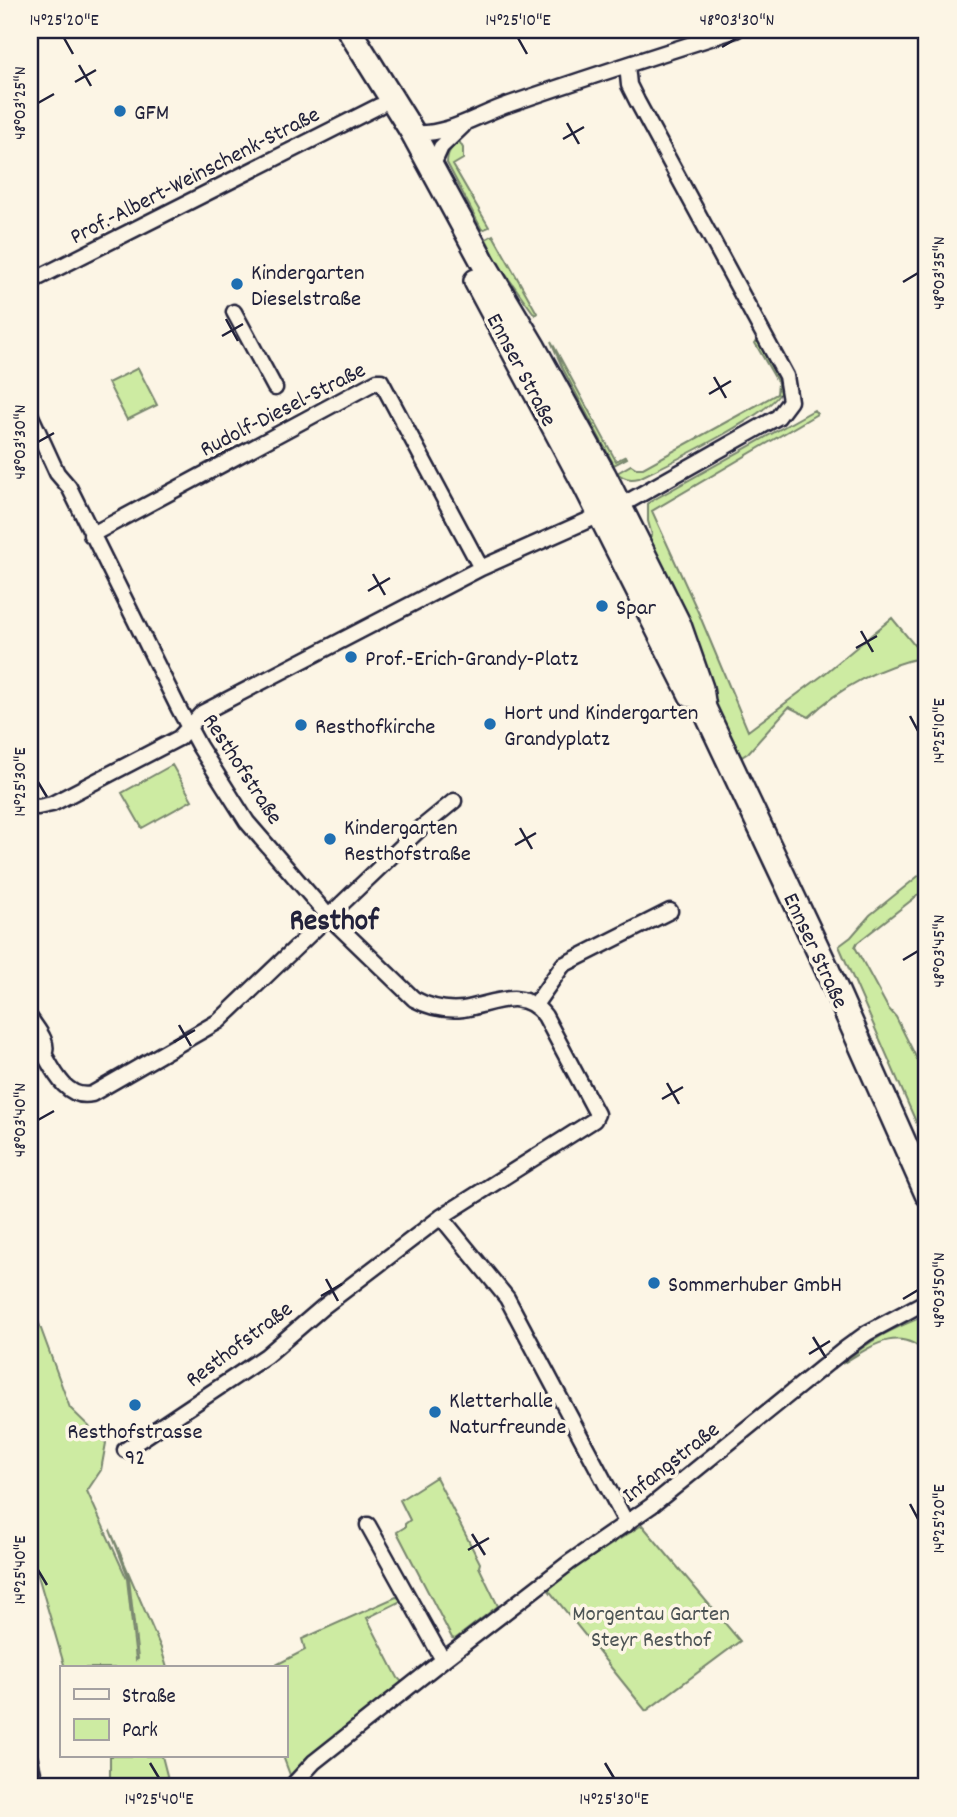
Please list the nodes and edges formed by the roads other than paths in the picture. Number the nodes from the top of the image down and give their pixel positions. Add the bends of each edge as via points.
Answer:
1 (339, 30) edge
2 (349, 30) edge
3 (736, 30) edge
4 (627, 65) junction
5 (379, 106) junction
6 (467, 123) junction
7 (413, 133) junction
8 (432, 167) junction
9 (30, 282) edge
10 (234, 313) dead end
11 (275, 388) dead end
12 (30, 414) edge
13 (610, 511) junction
14 (91, 535) junction
15 (481, 568) junction
16 (189, 727) junction
17 (454, 801) dead end
18 (30, 805) edge
19 (670, 911) dead end
20 (330, 918) junction
21 (535, 1005) junction
22 (30, 1018) edge
23 (37, 1054) edge
24 (927, 1194) edge
25 (441, 1217) junction
26 (927, 1301) edge
27 (125, 1450) dead end
28 (627, 1524) junction
29 (368, 1525) dead end
30 (443, 1660) junction
31 (30, 1760) edge
32 (36, 1787) edge
33 (291, 1787) edge

1 - 5 main road, Ennser Straße
2 - 7 main road, Ennser Straße
3 - 4 street
4 - 6 street via 506,105
4 - 13 street via 637,101 786,376 790,401 778,417
5 - 9 street, Prof.-Albert-Weinschenk-Straße
5 - 13 main road, Ennser Straße
6 - 7 street
6 - 8 street via 441,147
7 - 8 main road, Ennser Straße
8 - 13 main road, Ennser Straße via 560,395
10 - 11 street, Rudolf-Diesel-Straße
12 - 14 street, Resthofstraße
13 - 15 street
13 - 24 main road, Ennser Straße via 690,693 704,708
14 - 15 street, Rudolf-Diesel-Straße via 381,381
14 - 16 street, Resthofstraße
15 - 16 street via 202,713
16 - 18 street via 179,738 52,804
16 - 20 street, Resthofstraße via 247,822
17 - 20 street
19 - 21 street via 563,965
20 - 21 street, Resthofstraße via 426,1006 460,1009 510,998
20 - 23 street via 219,1021 88,1096 70,1090
21 - 25 street, Resthofstraße via 545,1016 596,1118
22 - 23 street via 45,1043 46,1049
25 - 27 street, Resthofstraße via 266,1356
25 - 28 street via 507,1298
26 - 28 street, Infangstraße via 856,1341
28 - 30 street, Infangstraße
29 - 30 street
30 - 33 street, Infangstraße via 314,1762
31 - 32 street

